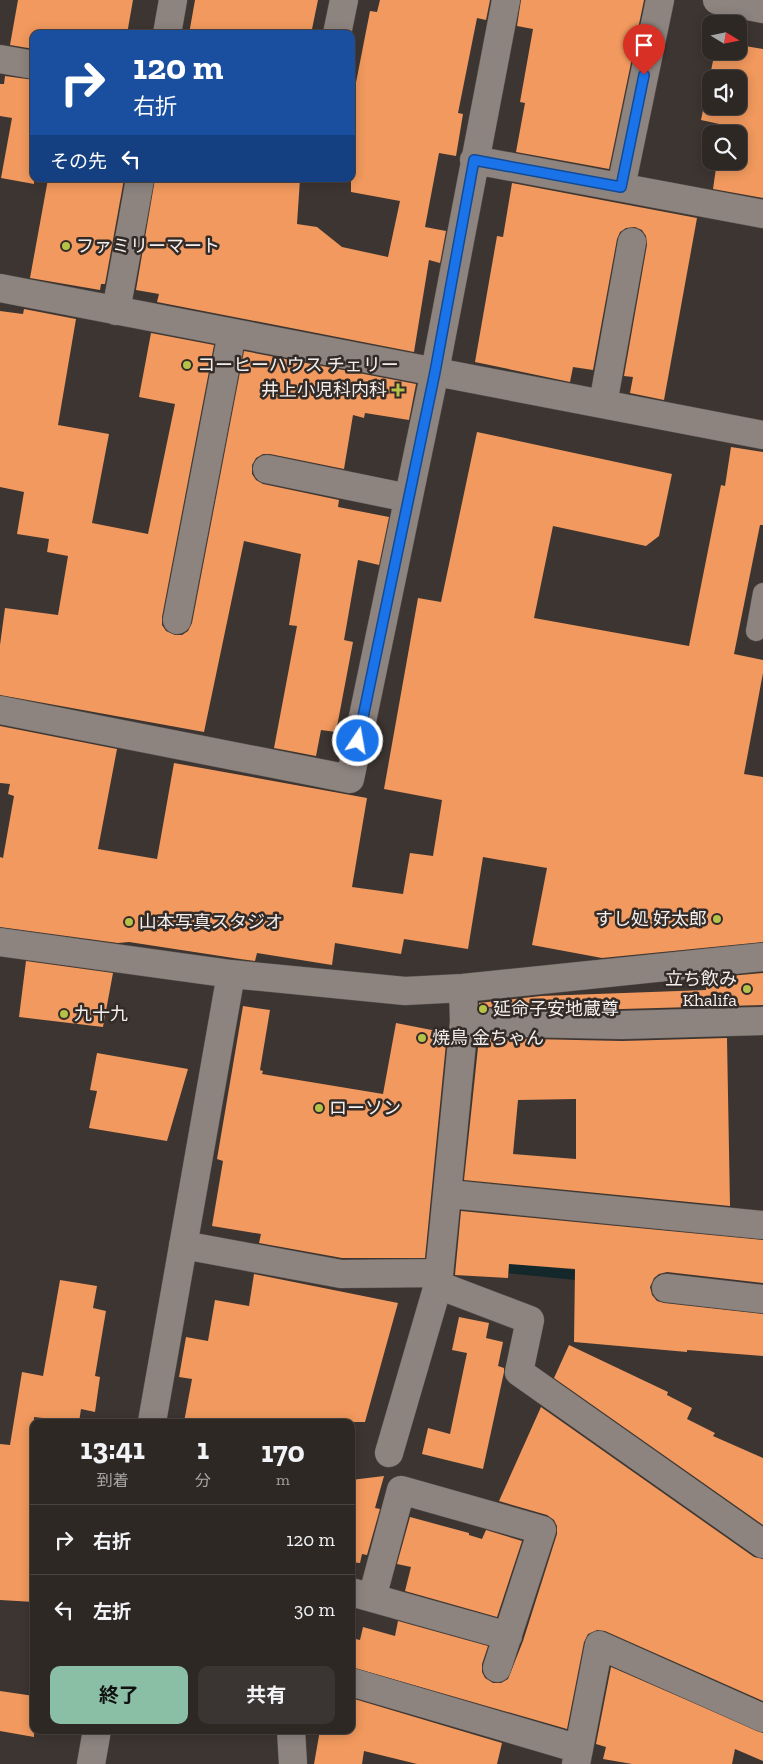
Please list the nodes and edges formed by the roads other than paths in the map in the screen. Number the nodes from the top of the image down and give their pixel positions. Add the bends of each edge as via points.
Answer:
1 (173, 0) edge
2 (344, 0) edge
3 (506, 0) edge
4 (660, 0) edge
5 (717, 0) edge
6 (763, 9) edge
7 (168, 30) edge
8 (338, 30) edge
9 (0, 59) edge
10 (30, 64) edge
11 (474, 160) junction
12 (139, 182) edge
13 (621, 187) junction
14 (763, 214) edge
15 (632, 242) dead end
16 (0, 288) edge
17 (116, 311) junction
18 (232, 333) junction
19 (435, 372) junction
20 (603, 404) junction
21 (763, 436) edge
22 (267, 469) dead end
23 (408, 498) junction
24 (763, 593) edge
25 (177, 620) dead end
26 (756, 631) dead end
27 (0, 710) edge
28 (0, 942) edge
29 (763, 957) edge
30 (231, 974) junction
31 (463, 988) junction
32 (763, 1020) edge
33 (464, 1022) junction
34 (449, 1194) junction
35 (763, 1225) edge
36 (183, 1246) junction
37 (439, 1279) junction
38 (666, 1288) dead end
39 (763, 1299) edge
40 (153, 1419) edge
41 (390, 1452) dead end
42 (763, 1544) edge
43 (362, 1595) edge
44 (508, 1636) junction
45 (497, 1668) dead end
46 (355, 1683) edge
47 (763, 1718) edge
48 (96, 1734) edge
49 (291, 1734) edge
50 (578, 1756) edge
51 (91, 1764) edge
52 (293, 1764) edge

1 - 7 street
2 - 8 street
3 - 11 street
4 - 13 street
5 - 6 street
9 - 10 street
11 - 13 street
11 - 19 street
12 - 17 street
13 - 14 street
15 - 20 street
16 - 17 street
17 - 18 street
18 - 19 street
18 - 25 street
19 - 20 street
19 - 23 street
20 - 21 street
22 - 23 street
23 - 27 street via 350,779
24 - 26 lane
28 - 30 street
29 - 31 street
30 - 31 street via 405,991
30 - 36 street
31 - 33 street
32 - 33 street via 622,1025
33 - 34 street
34 - 35 street
34 - 37 street
36 - 37 street via 341,1274
36 - 40 street
37 - 41 street
37 - 42 street via 530,1320 519,1372
38 - 39 street
43 - 44 street
43 - 44 street via 401,1490 411,1492 542,1530
44 - 45 street
46 - 50 street
47 - 50 street via 599,1645
48 - 51 street
49 - 52 street

